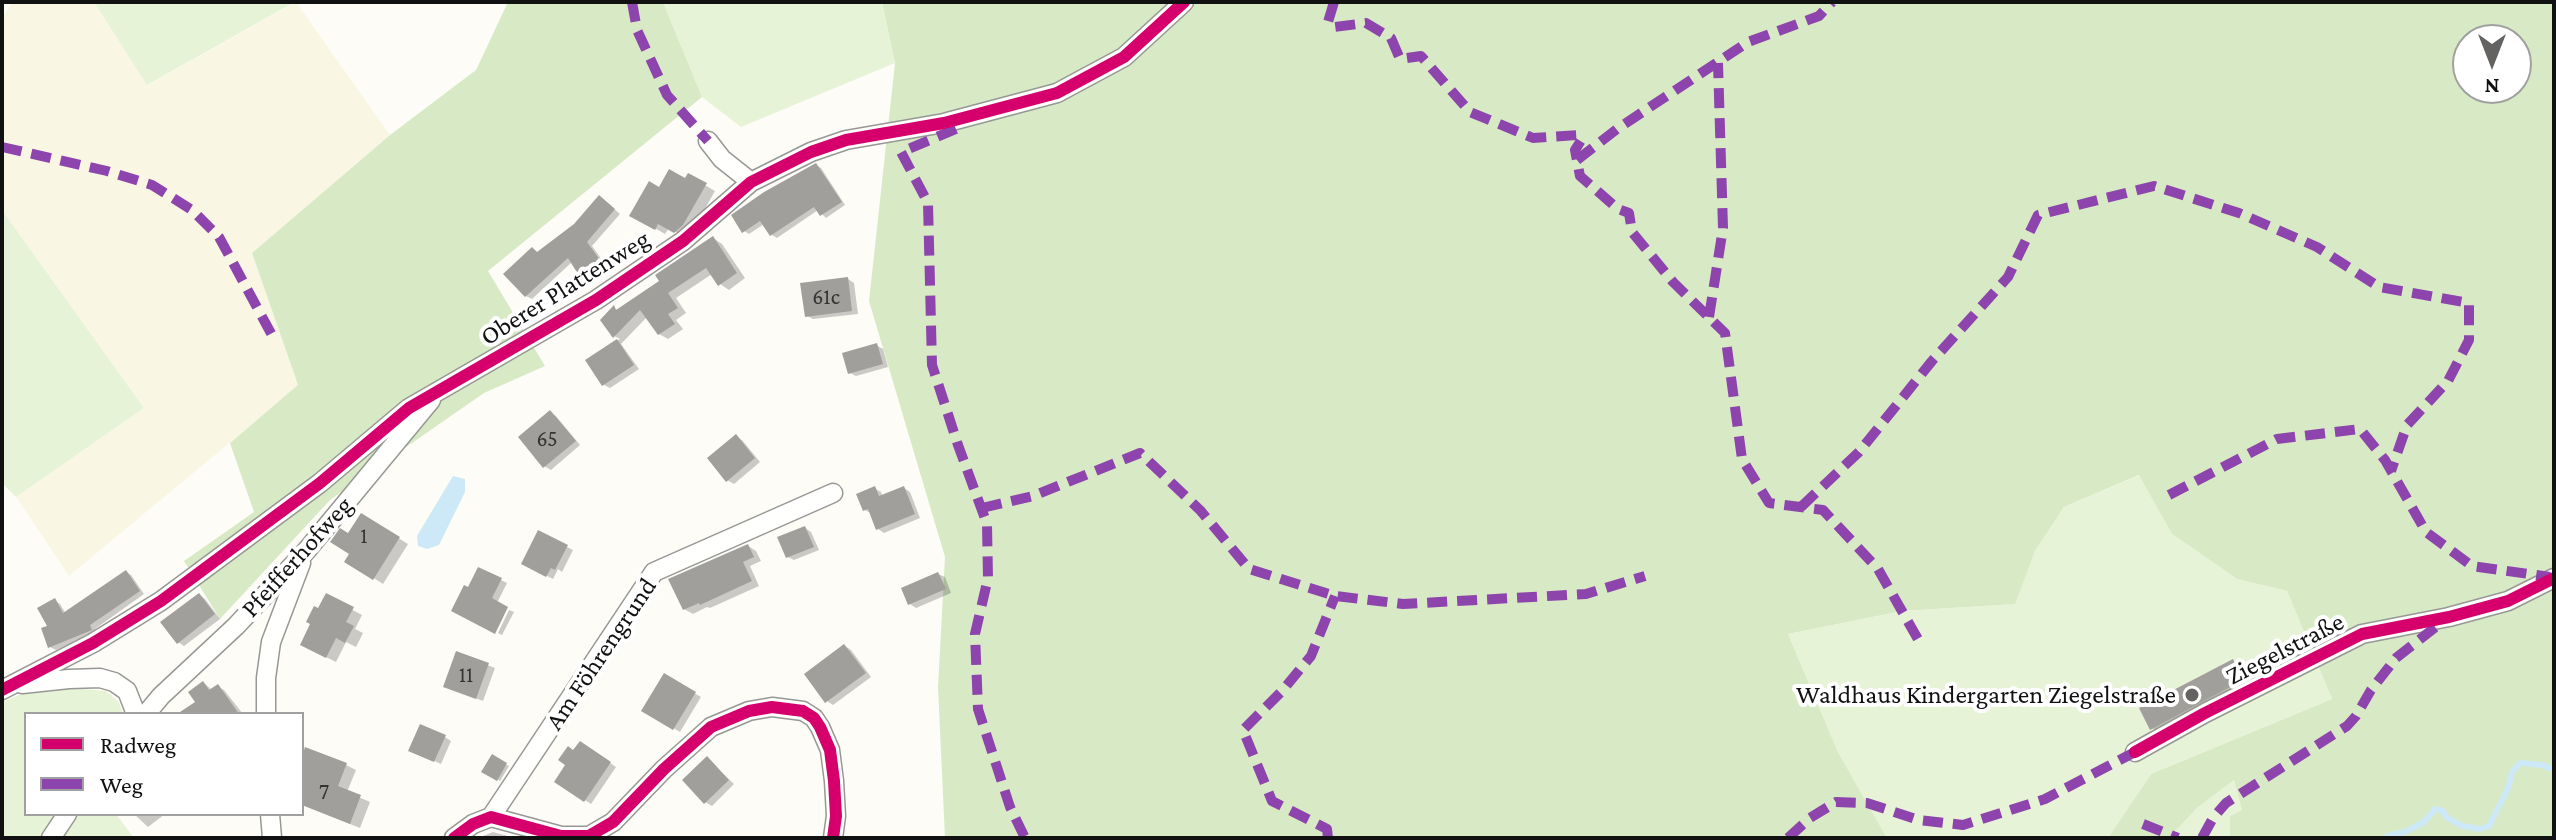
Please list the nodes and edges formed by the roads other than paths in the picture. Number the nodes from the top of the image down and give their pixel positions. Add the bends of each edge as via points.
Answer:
1 (1184, 2) edge
2 (708, 141) dead end
3 (751, 182) junction
4 (438, 391) junction
5 (833, 493) dead end
6 (307, 550) junction
7 (2554, 578) edge
8 (7, 688) edge
9 (135, 712) edge
10 (148, 712) edge
11 (266, 712) edge
12 (2135, 752) dead end
13 (66, 816) edge
14 (270, 816) edge
15 (491, 817) junction
16 (51, 838) edge
17 (272, 838) edge
18 (454, 838) edge
19 (833, 838) edge

1 - 3 street, Oberer Plattenweg via 1124,57 1057,93 944,123 846,140
2 - 3 street
3 - 4 street, Oberer Plattenweg via 683,241 596,300
4 - 6 street, Pfeifferhofweg
4 - 8 street, Oberer Plattenweg via 161,601
5 - 15 street, Am Föhrengrund via 654,572
6 - 10 street, Pfeifferhofweg
6 - 11 street via 271,642
7 - 12 street, Ziegelstraße via 2508,601 2362,634
8 - 9 street via 100,678 127,691
13 - 16 street
14 - 17 street
15 - 18 street, Am Föhrengrund
15 - 19 street via 561,836 589,836 613,822 711,727 772,707 803,711 820,727 834,781

